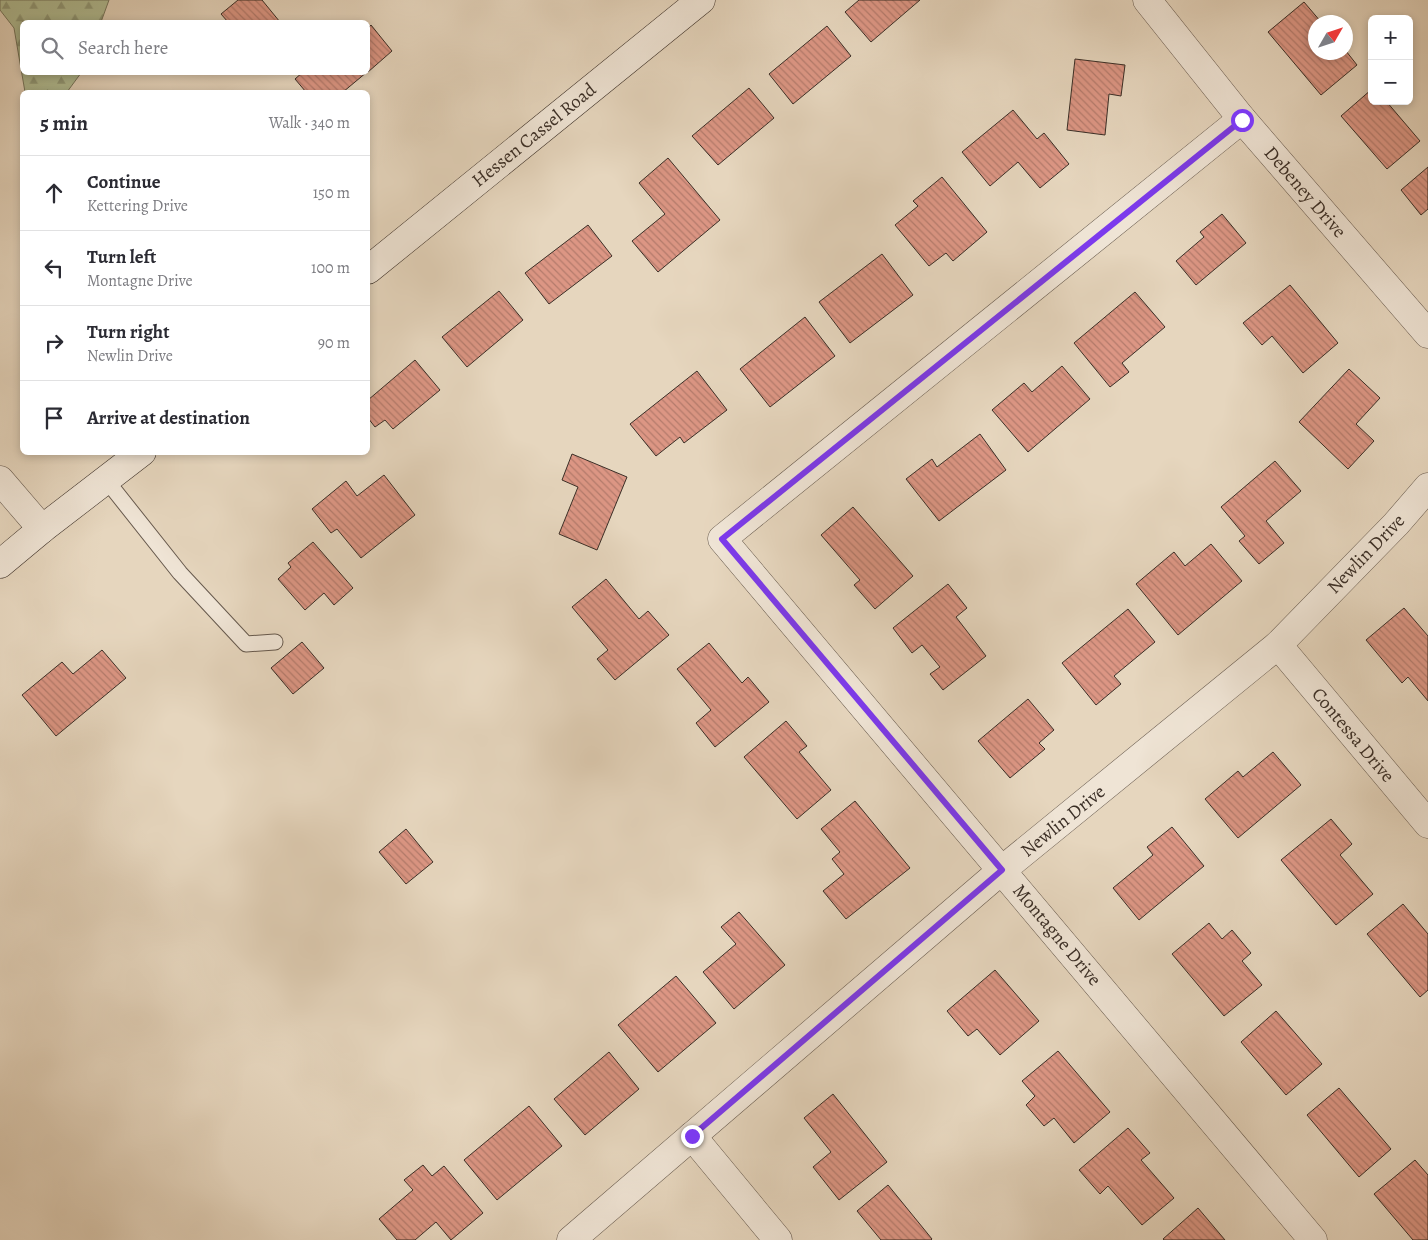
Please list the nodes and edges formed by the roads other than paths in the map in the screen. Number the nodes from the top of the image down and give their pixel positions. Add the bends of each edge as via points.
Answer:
1 (701, 0) edge
2 (1147, 0) edge
3 (1242, 120) junction
4 (370, 268) edge
5 (1428, 334) edge
6 (138, 455) edge
7 (0, 480) edge
8 (107, 481) junction
9 (1428, 487) edge
10 (42, 529) junction
11 (0, 564) edge
12 (275, 642) dead end
13 (1278, 645) junction
14 (1428, 824) edge
15 (1002, 870) junction
16 (692, 1136) junction
17 (571, 1240) edge
18 (778, 1240) edge
19 (1313, 1240) edge

1 - 4 street, Hessen Cassel Road
2 - 3 street, Debeney Drive
3 - 5 street, Debeney Drive
3 - 15 street, Montagne Drive via 722,539
6 - 8 street
7 - 10 street
8 - 10 street
8 - 12 lane via 180,573 246,644
9 - 13 street, Newlin Drive
10 - 11 street
13 - 14 street, Contessa Drive
13 - 15 street, Newlin Drive
15 - 16 street, Newlin Drive
15 - 19 street, Montagne Drive
16 - 17 street, Newlin Drive
16 - 18 street

